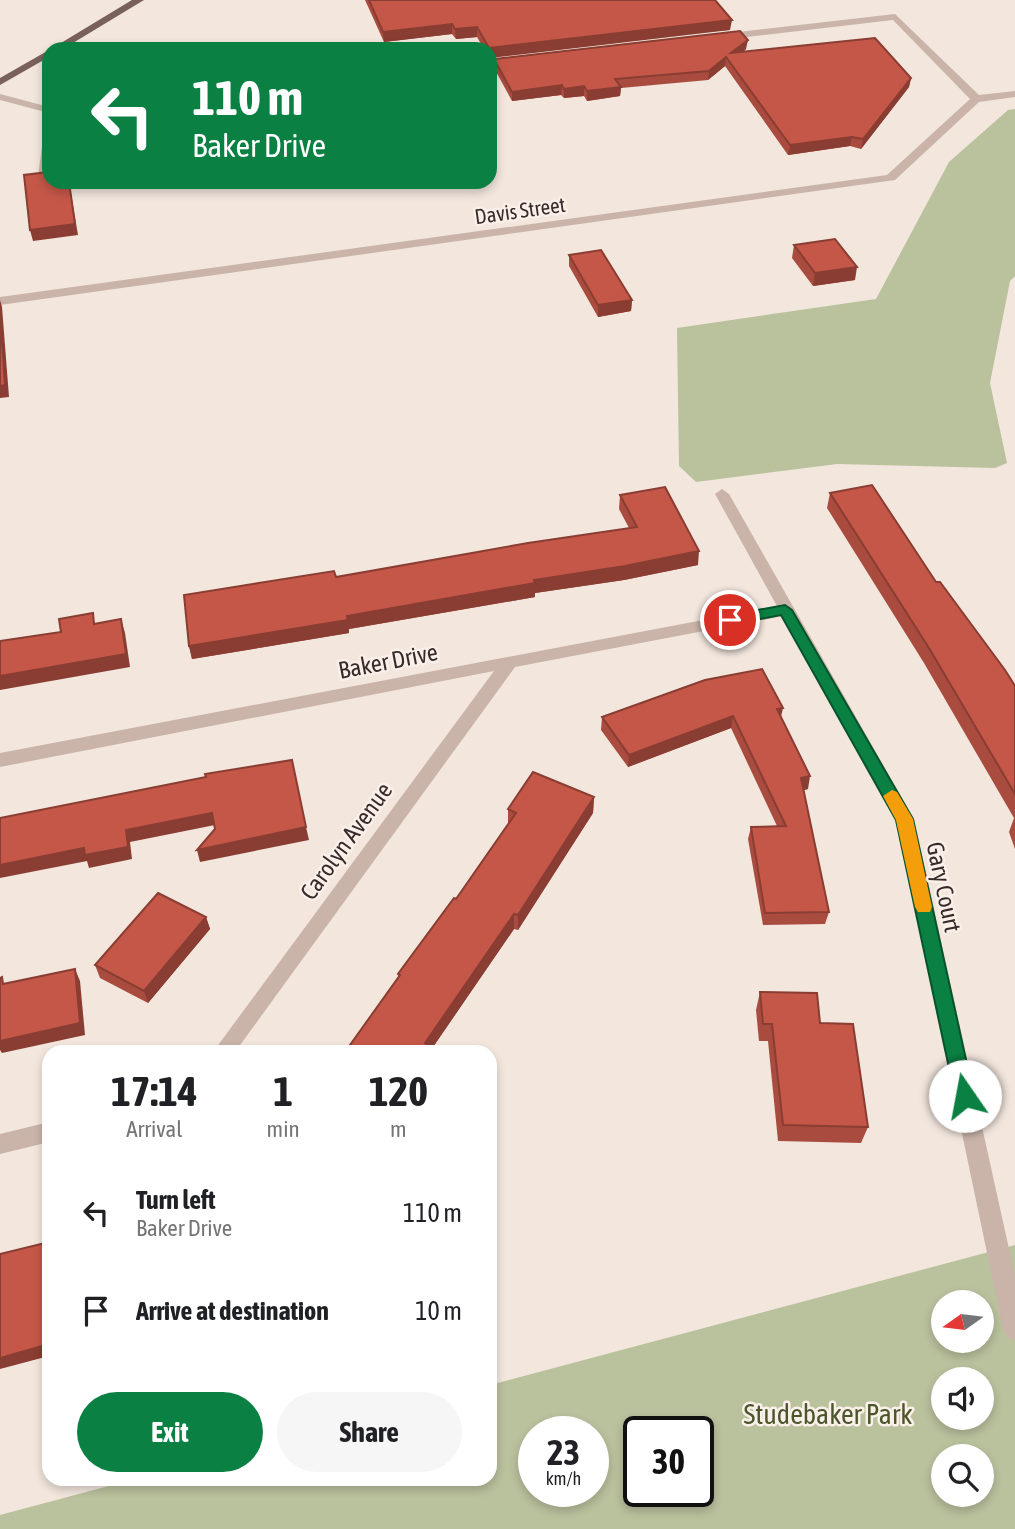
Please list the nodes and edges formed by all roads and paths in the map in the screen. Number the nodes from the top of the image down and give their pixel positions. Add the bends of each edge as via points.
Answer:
1 (139, 0) edge
2 (706, 38) edge
3 (68, 42) edge
4 (42, 57) edge
5 (0, 82) edge
6 (1015, 94) edge
7 (0, 97) edge
8 (976, 99) junction
9 (42, 108) edge
10 (0, 301) edge
11 (722, 494) dead end
12 (785, 610) junction
13 (510, 662) junction
14 (0, 760) edge
15 (228, 1045) edge
16 (42, 1134) edge
17 (0, 1144) edge
18 (1015, 1329) edge

1 - 3 main road
2 - 8 street via 895,17
4 - 5 main road
6 - 8 street
7 - 9 street
8 - 10 street, Davis Street via 891,178
11 - 12 street, Gary Court
12 - 13 street, Baker Drive
12 - 18 street, Gary Court via 905,819
13 - 14 street, Baker Drive
13 - 15 street, Carolyn Avenue
16 - 17 street

